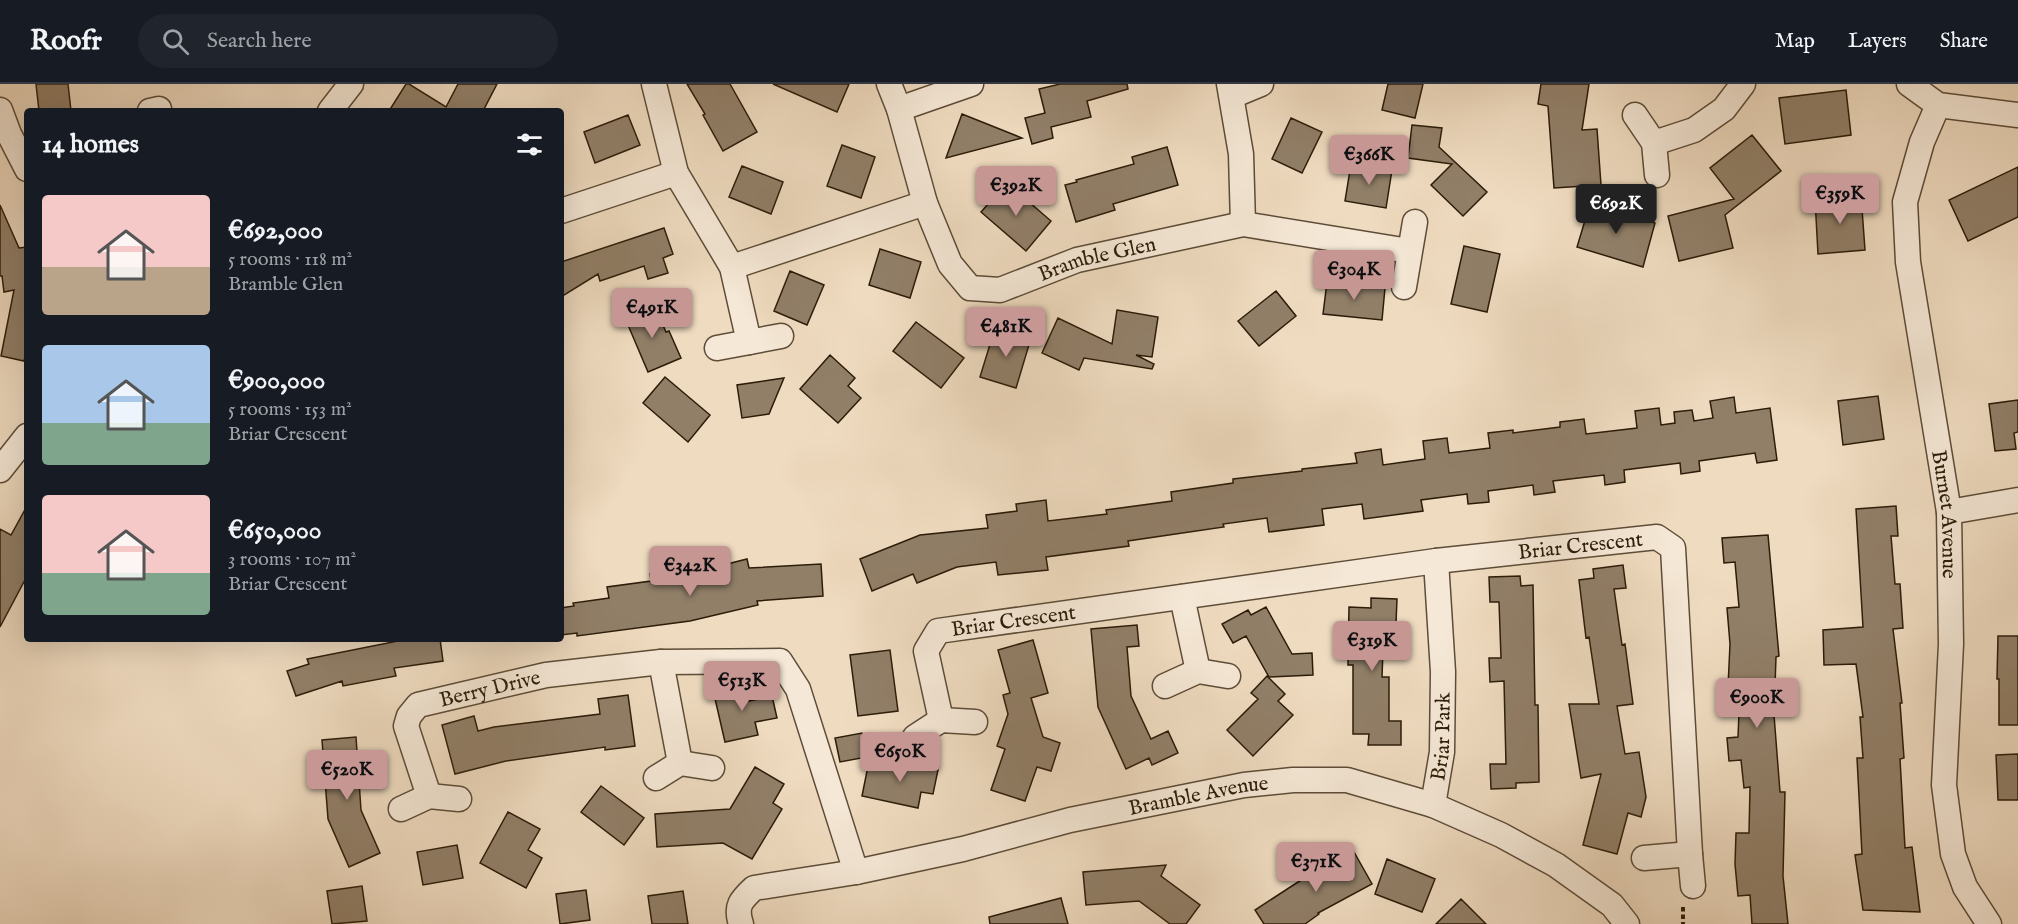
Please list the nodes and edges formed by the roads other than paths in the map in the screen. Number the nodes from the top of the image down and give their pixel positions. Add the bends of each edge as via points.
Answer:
1 (351, 84) edge
2 (654, 84) edge
3 (889, 84) edge
4 (971, 84) edge
5 (1261, 84) edge
6 (1743, 84) edge
7 (1909, 84) edge
8 (1230, 90) edge
9 (1938, 105) junction
10 (332, 108) edge
11 (0, 110) edge
12 (899, 110) junction
13 (1635, 115) dead end
14 (2018, 115) edge
15 (18, 133) edge
16 (1654, 142) junction
17 (24, 158) edge
18 (676, 173) junction
19 (1657, 175) dead end
20 (925, 204) junction
21 (564, 210) edge
22 (1414, 222) dead end
23 (1243, 224) junction
24 (1409, 251) junction
25 (732, 267) junction
26 (1404, 287) dead end
27 (781, 336) dead end
28 (749, 342) junction
29 (717, 348) dead end
30 (24, 440) edge
31 (0, 470) edge
32 (2018, 500) edge
33 (1949, 512) junction
34 (1436, 561) junction
35 (1182, 597) junction
36 (661, 662) junction
37 (1198, 671) junction
38 (1228, 676) dead end
39 (1165, 686) dead end
40 (941, 720) junction
41 (975, 722) dead end
42 (915, 737) dead end
43 (680, 763) junction
44 (712, 768) dead end
45 (656, 778) dead end
46 (429, 796) junction
47 (459, 799) dead end
48 (1433, 805) junction
49 (401, 809) dead end
50 (1690, 854) junction
51 (1644, 858) dead end
52 (856, 872) junction
53 (1693, 886) dead end
54 (741, 924) edge
55 (1628, 924) edge
56 (1989, 924) edge

1 - 10 street
2 - 18 street
3 - 12 street, Bramble Glen
4 - 12 street
5 - 8 street
6 - 16 street via 1724,109 1694,130
7 - 9 street
8 - 23 street via 1241,154
9 - 14 street
9 - 33 street, Burnet Avenue via 1922,142 1905,202 1908,262
11 - 15 street
12 - 20 street, Bramble Glen
13 - 16 street
15 - 17 street
16 - 19 street
18 - 21 street
18 - 25 street
20 - 23 street, Bramble Glen via 950,264 970,288 1000,290 1077,260
20 - 25 street
22 - 24 street
23 - 24 street, Bramble Glen
24 - 26 street
25 - 28 street
27 - 28 street
28 - 29 street
30 - 31 street
32 - 33 street
33 - 56 street, Burnet Avenue via 1951,644 1944,785 1953,854 1965,887
34 - 35 street, Briar Crescent
34 - 48 street, Briar Park via 1443,672 1442,752
34 - 50 street, Briar Crescent via 1657,537 1673,548
35 - 37 street
35 - 40 street, Briar Crescent via 938,632 926,651
36 - 43 street
36 - 46 street, Berry Drive via 546,675 418,705 406,726
36 - 52 street, Berry Drive via 780,661 798,689
37 - 38 street
37 - 39 street
40 - 41 street
40 - 42 street
43 - 44 street
43 - 45 street
46 - 47 street
46 - 49 street
48 - 52 street, Bramble Avenue via 1347,780 1293,780 1070,820
48 - 55 street, Bramble Avenue via 1556,865 1612,905
50 - 51 street
50 - 53 street, Briar Crescent
52 - 54 street, Bramble Avenue via 754,888 742,899 738,914

